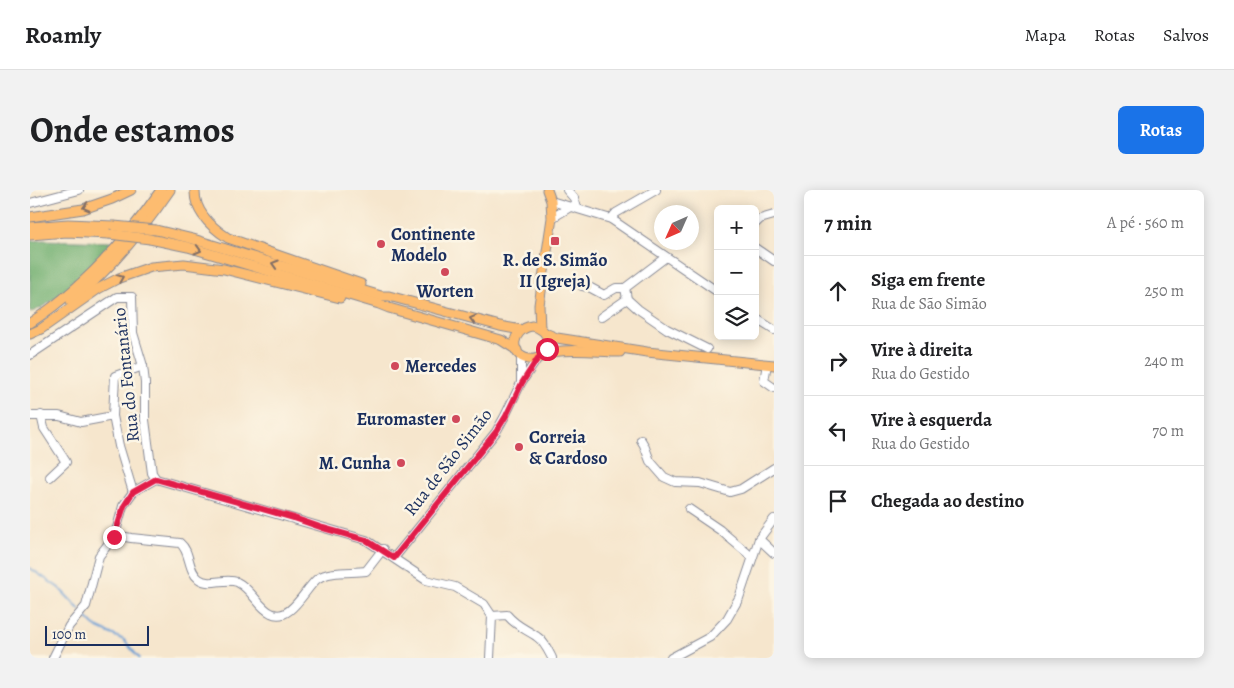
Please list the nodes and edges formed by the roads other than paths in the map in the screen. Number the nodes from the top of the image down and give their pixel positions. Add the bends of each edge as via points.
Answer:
1 (78, 190) edge
2 (131, 190) edge
3 (162, 190) edge
4 (170, 190) edge
5 (195, 190) edge
6 (547, 190) edge
7 (567, 190) edge
8 (656, 190) edge
9 (551, 201) junction
10 (30, 203) edge
11 (574, 208) junction
12 (774, 215) edge
13 (30, 217) edge
14 (552, 218) junction
15 (611, 219) junction
16 (759, 220) edge
17 (30, 227) edge
18 (111, 230) junction
19 (30, 235) edge
20 (758, 250) edge
21 (666, 257) junction
22 (774, 261) edge
23 (582, 286) dead end
24 (625, 288) junction
25 (714, 289) edge
26 (389, 296) junction
27 (628, 299) junction
28 (539, 305) junction
29 (389, 308) junction
30 (601, 316) dead end
31 (35, 318) edge
32 (759, 321) edge
33 (524, 328) junction
34 (31, 329) edge
35 (774, 330) edge
36 (543, 331) junction
37 (707, 349) dead end
38 (647, 352) junction
39 (519, 353) junction
40 (30, 355) edge
41 (541, 356) junction
42 (770, 364) edge
43 (143, 366) junction
44 (522, 383) junction
45 (774, 388) edge
46 (41, 415) junction
47 (30, 416) edge
48 (113, 416) junction
49 (641, 440) dead end
50 (774, 468) edge
51 (50, 478) dead end
52 (156, 479) junction
53 (133, 492) junction
54 (689, 509) dead end
55 (774, 519) edge
56 (115, 535) junction
57 (759, 539) junction
58 (383, 549) junction
59 (774, 553) edge
60 (752, 557) junction
61 (394, 558) junction
62 (492, 616) junction
63 (53, 658) edge
64 (490, 658) edge
65 (552, 658) edge
66 (671, 658) edge

1 - 10 street
2 -> 13 main road via 83,209
3 - 31 main road via 121,244 97,269
4 - 34 main road via 127,249 101,275
5 - 26 main road via 200,212 211,227 228,238
6 - 9 main road
7 - 11 street via 574,198
8 - 15 street
9 - 11 street
9 - 14 main road
11 - 14 street
11 - 15 street
12 - 16 street
14 - 28 main road
15 - 21 street
17 - 18 main road via 68,224
18 - 19 main road
26 -> 18 main road, bridge via 156,230
18 -> 29 main road, bridge via 188,247
20 - 22 street
21 - 24 street
21 - 25 street
23 - 24 street via 604,295 616,288
24 - 27 street
33 -> 26 main road via 500,326
27 - 30 street
27 - 37 street via 667,330
28 - 33 main road
28 - 36 main road
34 -> 29 main road via 41,328 119,278 151,267 184,264 224,269 378,308
29 - 39 main road via 501,340
31 - 34 main road
32 - 35 street
33 - 36 main road
33 - 39 main road via 515,339
36 - 38 main road via 557,338
36 - 41 main road via 548,344
38 - 41 main road via 556,351
38 - 42 main road
39 - 41 main road via 529,359
39 - 44 street, Rua de São Simão
40 - 43 street, Rua do Fontanário via 117,297 132,297 133,333
41 - 44 street, Rua de São Simão
42 - 45 street via 764,381
43 - 48 street via 115,376
43 - 52 street, Rua do Fontanário via 145,420 152,473
44 - 61 street, Rua de São Simão via 496,432
46 - 47 street
46 - 48 street via 81,422
46 - 51 street via 44,428 66,462
48 - 53 street
49 - 50 street via 650,461 664,477 674,482 700,483 730,492
52 - 53 street
52 - 58 street via 366,540
53 - 56 street via 124,506
54 - 60 street
55 - 57 street
56 - 58 street via 180,542 200,580 237,582 265,609 281,615 289,611 318,578 366,571
56 - 63 street via 99,556 86,606 69,626
57 - 59 street
57 - 60 street
58 - 61 street
60 - 66 street via 727,619 710,637
61 - 62 street via 426,580 455,587 484,604
62 - 64 street
62 - 65 street via 506,616 536,635

